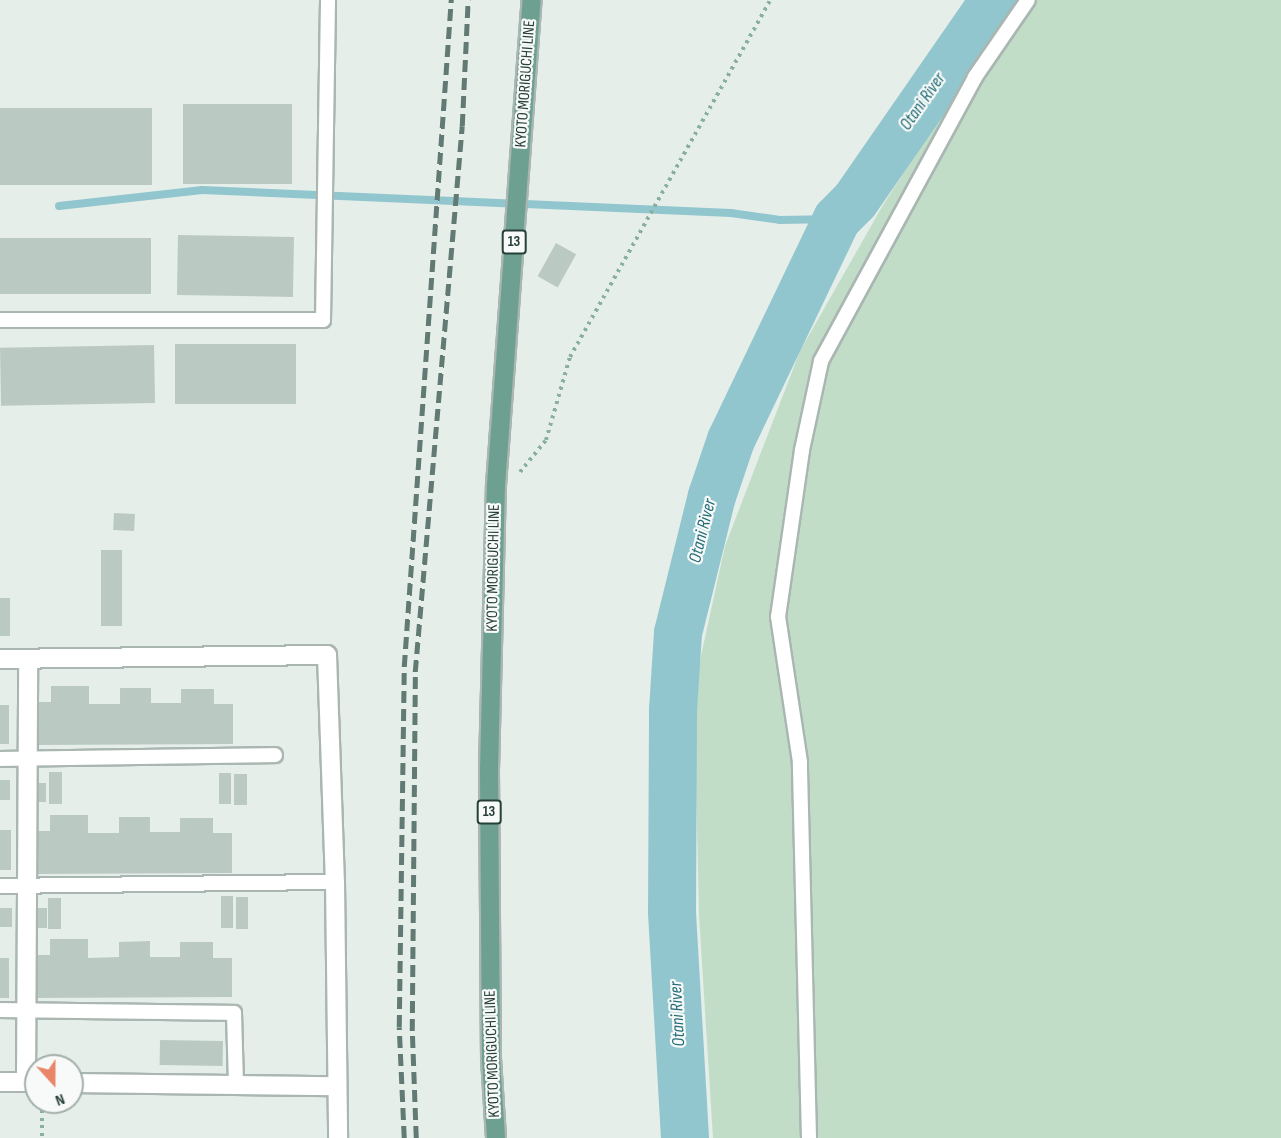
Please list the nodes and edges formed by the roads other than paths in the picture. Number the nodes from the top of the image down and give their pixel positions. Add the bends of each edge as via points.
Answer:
1 (328, 0) edge
2 (532, 0) edge
3 (1028, 0) edge
4 (0, 321) edge
5 (0, 659) edge
6 (28, 659) junction
7 (275, 755) dead end
8 (0, 759) edge
9 (27, 759) junction
10 (335, 882) junction
11 (0, 886) edge
12 (27, 886) junction
13 (0, 1010) edge
14 (26, 1011) junction
15 (29, 1054) edge
16 (0, 1082) edge
17 (24, 1082) edge
18 (84, 1083) edge
19 (237, 1085) junction
20 (335, 1086) junction
21 (338, 1138) edge
22 (496, 1138) edge
23 (809, 1138) edge

1 - 4 lane via 323,320
2 - 22 main road, KYOTO MORIGUCHI LINE / 13 via 495,485 489,771 491,1059
3 - 23 lane via 975,77 821,361 802,450 778,617 800,762
5 - 6 street
6 - 9 street
6 - 10 street via 327,655
7 - 9 lane
8 - 9 lane
9 - 12 street
10 - 12 lane
10 - 20 street
11 - 12 lane
12 - 14 street
13 - 14 lane
14 - 15 street
14 - 19 lane via 234,1013
16 - 17 street
18 - 19 street
19 - 20 street
20 - 21 street

